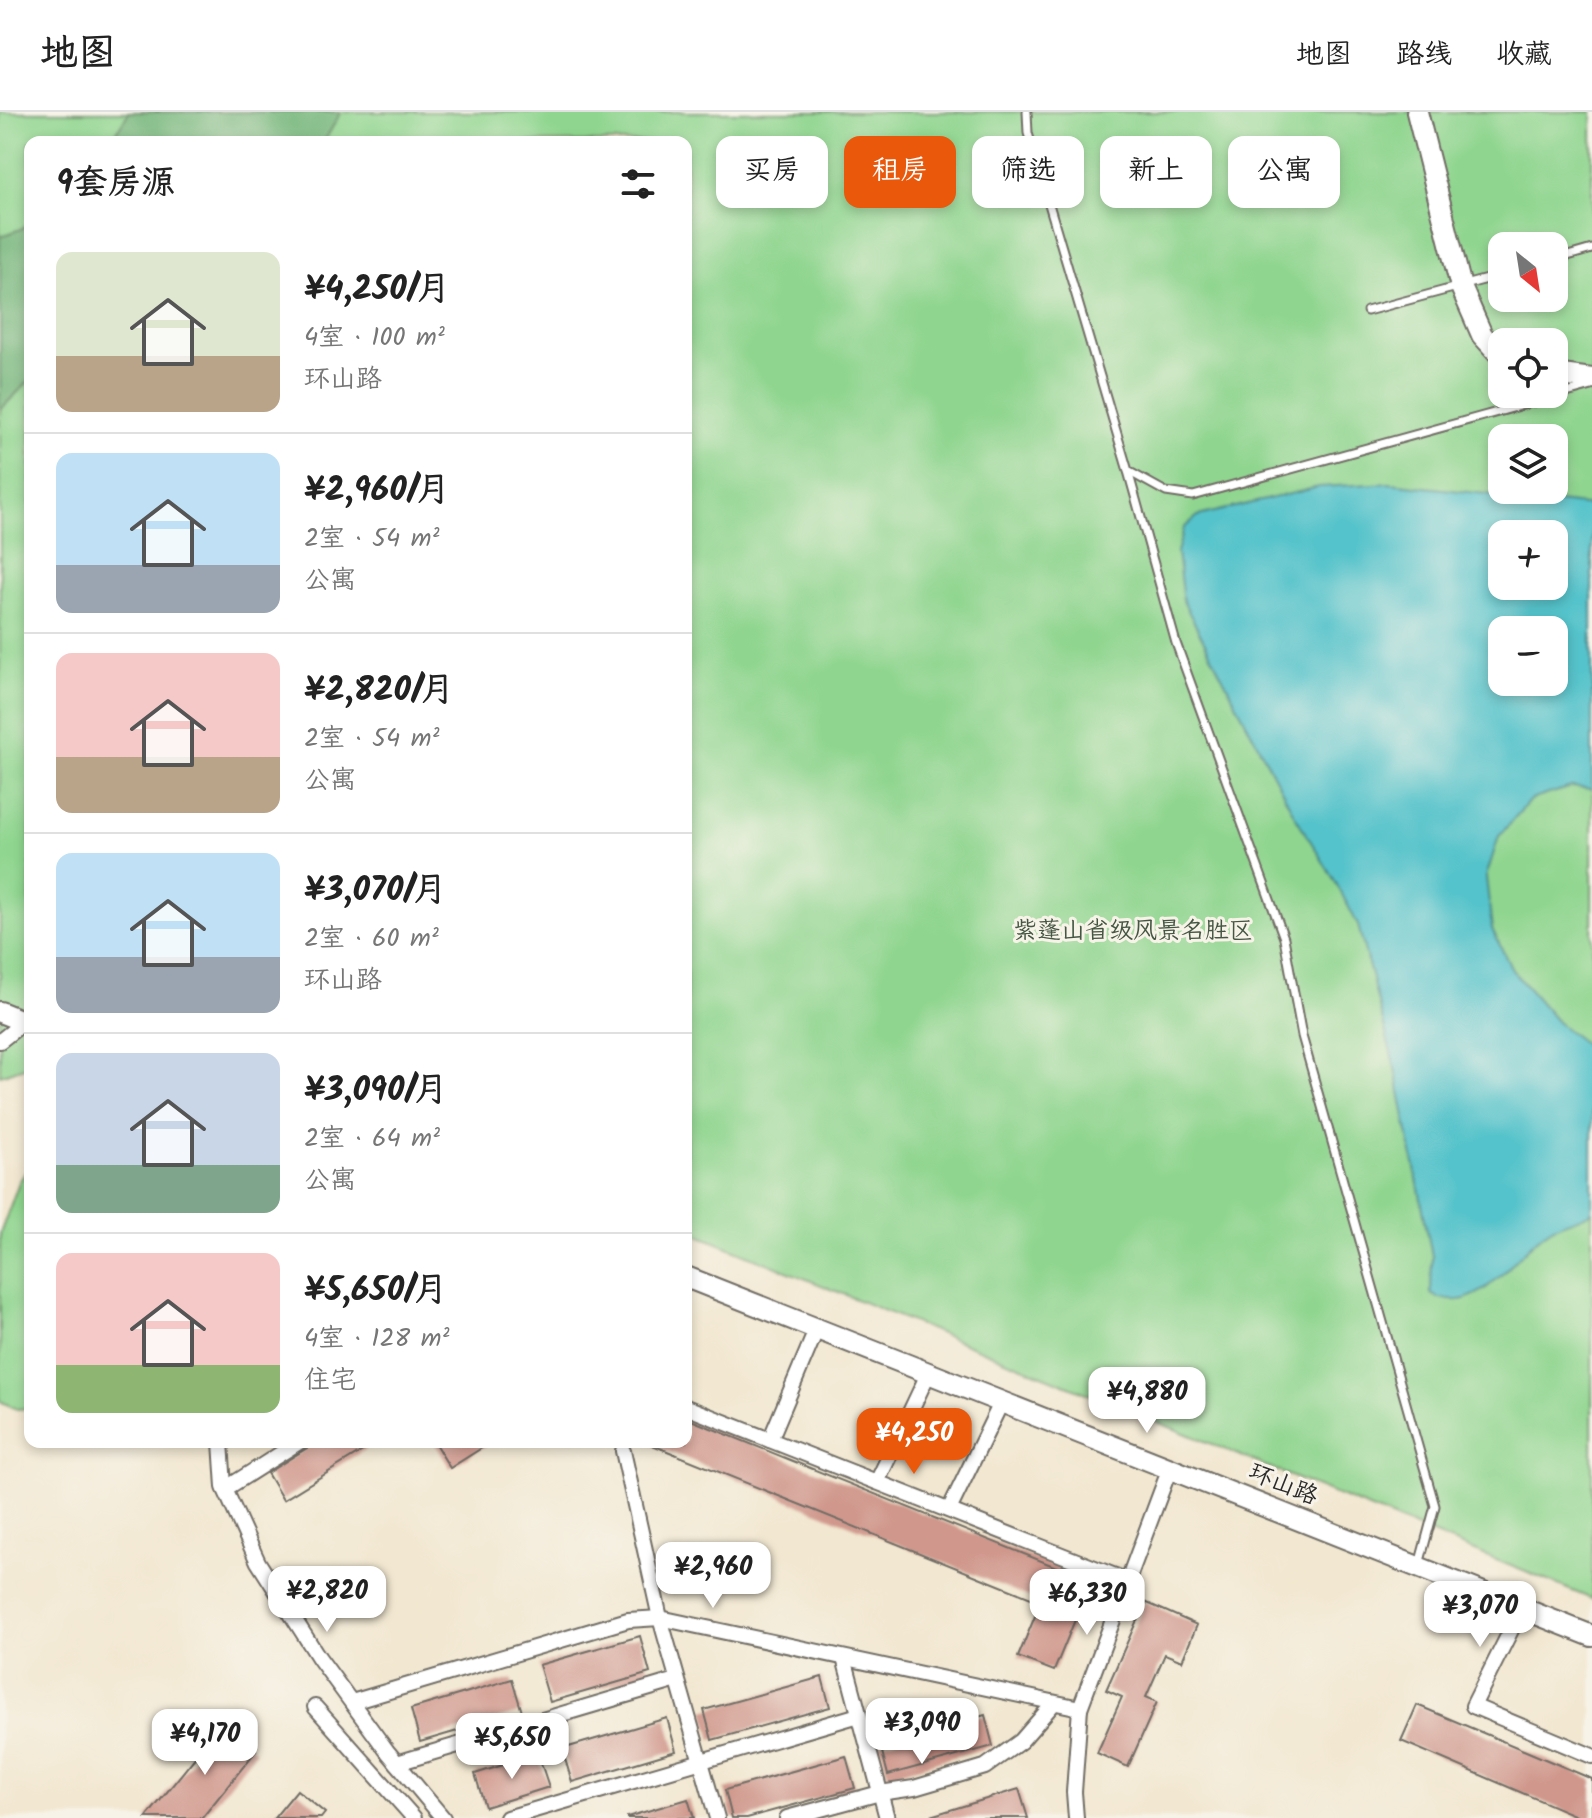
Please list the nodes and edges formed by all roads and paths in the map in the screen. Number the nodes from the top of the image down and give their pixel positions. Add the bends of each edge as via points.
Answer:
1 (1027, 112) edge
2 (1417, 112) edge
3 (1592, 249) edge
4 (1568, 256) edge
5 (1488, 279) edge
6 (1461, 287) junction
7 (1367, 311) dead end
8 (1488, 342) edge
9 (1568, 376) edge
10 (1592, 379) edge
11 (1592, 386) edge
12 (1128, 471) junction
13 (0, 1012) edge
14 (24, 1022) edge
15 (24, 1025) edge
16 (0, 1041) edge
17 (692, 1279) edge
18 (817, 1328) junction
19 (929, 1372) junction
20 (1002, 1401) junction
21 (692, 1409) edge
22 (770, 1440) junction
23 (222, 1448) edge
24 (290, 1448) edge
25 (623, 1451) dead end
26 (1170, 1468) junction
27 (877, 1482) junction
28 (225, 1489) junction
29 (949, 1510) junction
30 (1418, 1567) junction
31 (1128, 1581) junction
32 (1522, 1608) junction
33 (660, 1618) junction
34 (1592, 1636) edge
35 (844, 1658) junction
36 (677, 1680) junction
37 (352, 1702) junction
38 (1054, 1703) junction
39 (315, 1707) dead end
40 (1080, 1708) junction
41 (859, 1715) junction
42 (1592, 1756) edge
43 (700, 1760) junction
44 (397, 1763) junction
45 (880, 1793) junction
46 (414, 1818) edge
47 (443, 1818) edge
48 (507, 1818) edge
49 (717, 1818) edge
50 (787, 1818) edge
51 (887, 1818) edge
52 (1076, 1818) edge

1 - 12 lane via 1028,133
2 - 6 main road
3 - 4 lane
5 - 6 lane
6 - 7 lane
6 - 8 main road
9 - 10 main road
11 - 12 lane via 1193,496 1166,492
12 - 30 lane via 1176,643 1284,938 1302,1036 1435,1506
13 - 14 main road
15 - 16 street
17 - 18 main road, 环山路
18 - 19 main road, 环山路
18 - 22 street
19 - 20 main road, 环山路
19 - 27 street
20 - 26 main road, 环山路
20 - 29 street
21 - 22 street
22 - 27 street
23 - 28 street
24 - 28 street
25 - 33 street
26 - 30 main road, 环山路
26 - 31 street
27 - 29 street
28 - 37 street via 258,1562
29 - 31 street
30 - 32 main road, 环山路
31 - 40 street
32 - 34 main road, 环山路
32 - 42 street via 1473,1706
33 - 35 street
33 - 36 street
33 - 37 street via 628,1620
35 - 38 street
35 - 41 street
36 - 43 street
36 - 44 street
37 - 44 street
38 - 40 street
38 - 45 street via 1021,1741 985,1767
39 - 46 street
40 - 52 street
41 - 43 street
41 - 45 street
43 - 48 street
43 - 49 street
44 - 47 street
45 - 50 street
45 - 51 street

